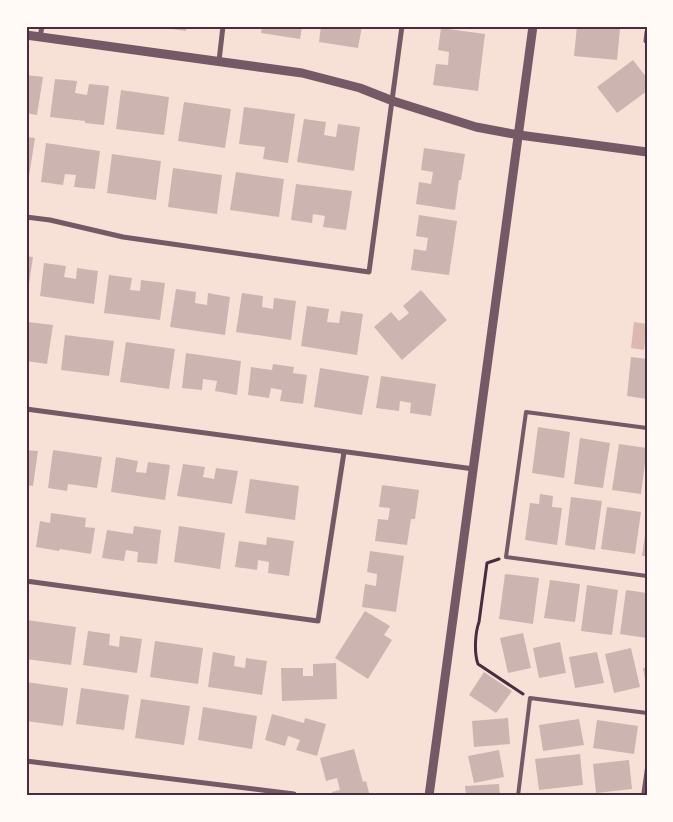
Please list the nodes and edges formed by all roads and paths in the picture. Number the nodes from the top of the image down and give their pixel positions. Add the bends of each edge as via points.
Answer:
1 (42, 26) edge
2 (223, 26) edge
3 (402, 26) edge
4 (533, 26) edge
5 (647, 32) edge
6 (26, 36) edge
7 (40, 37) junction
8 (646, 41) edge
9 (219, 61) junction
10 (393, 101) junction
11 (519, 135) junction
12 (647, 152) edge
13 (26, 217) edge
14 (26, 409) edge
15 (647, 428) edge
16 (344, 452) junction
17 (474, 469) junction
18 (506, 558) junction
19 (647, 576) edge
20 (26, 581) edge
21 (530, 698) junction
22 (647, 714) edge
23 (26, 760) edge
24 (647, 768) edge
25 (294, 795) edge
26 (429, 796) edge
27 (518, 796) edge
28 (643, 796) edge

1 - 7 street
2 - 9 street
3 - 10 street
4 - 11 street
5 - 8 street
6 - 7 street
7 - 9 street
9 - 10 street via 302,73 360,88
10 - 11 street via 476,127
10 - 13 street via 369,272 123,237
11 - 12 street
11 - 17 street
14 - 16 street
15 - 18 lane via 526,412
16 - 17 street
16 - 20 street via 318,621
17 - 26 street
18 - 19 lane
18 - 21 path via 487,563 476,631 476,659 478,664
21 - 22 lane
21 - 27 lane
23 - 25 street
24 - 28 lane

